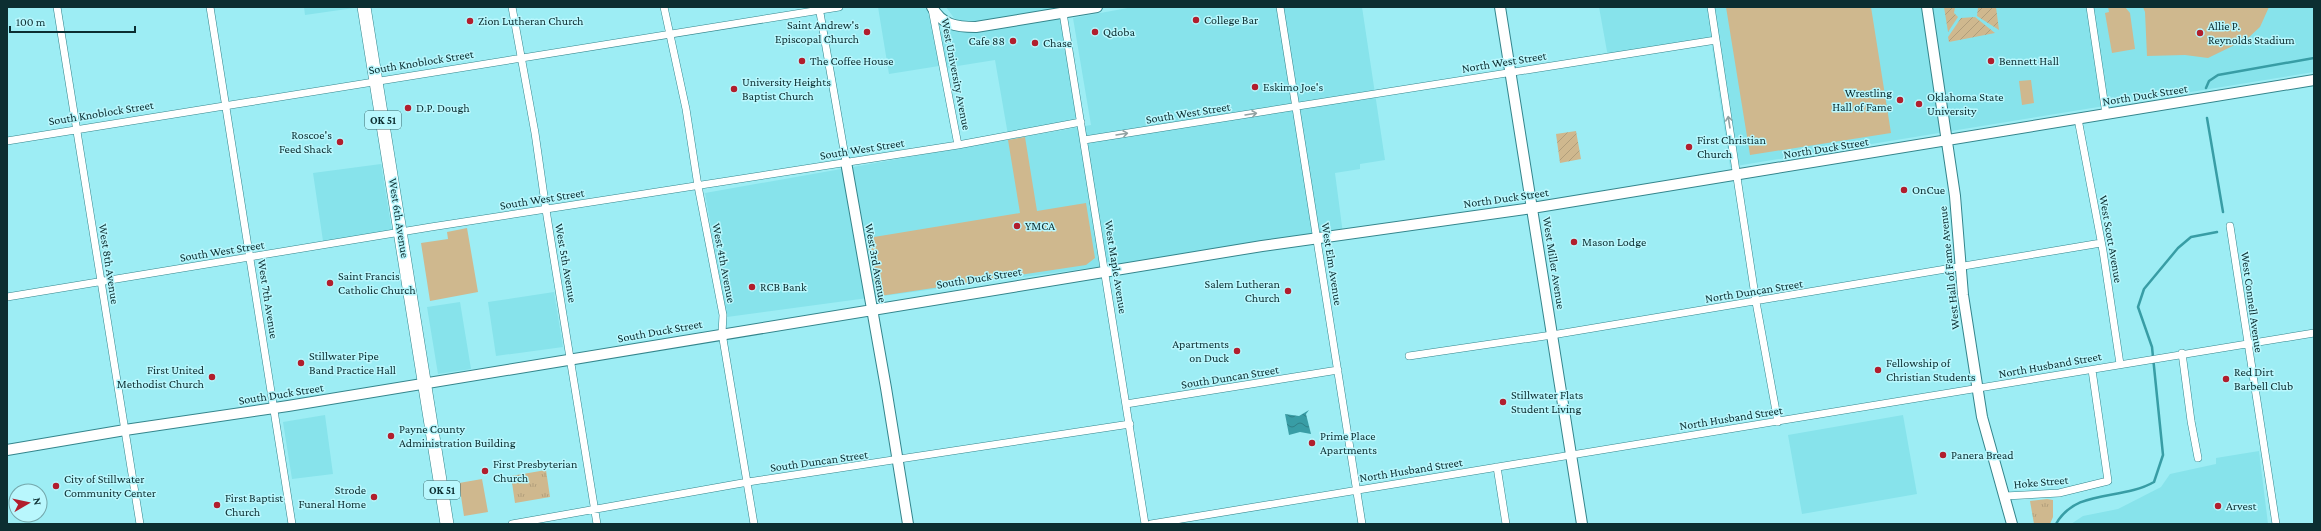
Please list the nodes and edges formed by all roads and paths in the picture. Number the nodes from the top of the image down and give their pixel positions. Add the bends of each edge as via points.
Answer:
1 (57, 7) edge
2 (210, 7) edge
3 (364, 7) edge
4 (512, 7) edge
5 (664, 7) edge
6 (839, 7) edge
7 (932, 7) edge
8 (1097, 7) edge
9 (1280, 7) edge
10 (1500, 7) edge
11 (1711, 7) edge
12 (1927, 7) edge
13 (2090, 7) edge
14 (819, 9) edge
15 (1063, 13) junction
16 (671, 35) junction
17 (1716, 40) junction
18 (521, 59) junction
19 (1510, 72) junction
20 (2314, 80) edge
21 (376, 82) junction
22 (227, 106) junction
23 (1296, 106) junction
24 (2106, 114) junction
25 (2078, 119) junction
26 (1081, 122) junction
27 (77, 130) junction
28 (1084, 140) junction
29 (7, 141) edge
30 (1947, 141) junction
31 (958, 144) junction
32 (846, 162) junction
33 (1737, 175) junction
34 (698, 186) junction
35 (1532, 208) junction
36 (546, 210) junction
37 (2230, 226) dead end
38 (402, 232) junction
39 (1317, 237) junction
40 (2101, 243) junction
41 (250, 257) junction
42 (1961, 267) junction
43 (1106, 271) junction
44 (101, 282) junction
45 (7, 297) edge
46 (1756, 302) junction
47 (871, 309) junction
48 (722, 333) junction
49 (2314, 333) edge
50 (1552, 335) junction
51 (2247, 344) junction
52 (2182, 353) junction
53 (1409, 356) dead end
54 (571, 359) junction
55 (2120, 364) junction
56 (1338, 370) junction
57 (2092, 370) junction
58 (426, 383) junction
59 (1978, 389) junction
60 (1126, 404) junction
61 (274, 408) junction
62 (1778, 422) junction
63 (1130, 424) junction
64 (125, 430) junction
65 (7, 450) edge
66 (1571, 455) junction
67 (2198, 458) dead end
68 (897, 459) junction
69 (1497, 467) junction
70 (748, 482) junction
71 (1357, 490) junction
72 (2006, 496) junction
73 (595, 510) junction
74 (140, 524) edge
75 (292, 524) edge
76 (448, 524) edge
77 (512, 524) edge
78 (598, 524) edge
79 (754, 524) edge
80 (908, 524) edge
81 (1145, 524) edge
82 (1151, 524) edge
83 (1362, 524) edge
84 (1506, 524) edge
85 (1582, 524) edge
86 (2012, 524) edge
87 (2276, 524) edge

1 - 27 street, West 8th Avenue
2 - 22 street, West 7th Avenue
3 - 21 highway, West 6th Avenue / OK 51
4 - 18 street, West 5th Avenue
5 - 16 street, West 4th Avenue
6 - 14 street, South Knoblock Street
7 - 15 main road via 938,17 946,23 960,27 976,27
7 - 31 street, West University Avenue
8 - 15 main road
9 - 23 street, West Elm Avenue
10 - 19 main road, West Miller Avenue
11 - 17 street
12 - 30 main road, West Hall of Fame Avenue
13 - 24 street
14 - 16 street, South Knoblock Street
14 - 32 street, West 3rd Avenue
15 - 26 street, West Maple Avenue
16 - 18 street, South Knoblock Street
16 - 34 street, West 4th Avenue
17 - 19 street, North West Street
33 -> 17 street
18 - 21 street, South Knoblock Street
18 - 36 street, West 5th Avenue
19 - 23 street, North West Street
19 - 35 main road, West Miller Avenue
20 - 24 main road, North Duck Street
21 - 22 street, South Knoblock Street
21 - 38 highway, West 6th Avenue / OK 51
22 - 27 street, South Knoblock Street
22 - 41 street, West 7th Avenue
28 -> 23 street, South West Street
23 - 39 street, West Elm Avenue
24 - 25 main road, North Duck Street
25 - 30 main road, North Duck Street
25 - 40 street, West Scott Avenue
26 - 28 street, West Maple Avenue
26 - 31 street, South West Street
27 - 29 street, South Knoblock Street
27 - 44 street, West 8th Avenue
28 - 43 street, West Maple Avenue
30 - 33 main road, North Duck Street
30 - 42 main road, West Hall of Fame Avenue
31 - 32 street, South West Street
32 - 34 street, South West Street
32 - 47 main road, West 3rd Avenue
33 - 35 main road, North Duck Street
33 - 46 street
34 - 36 street, South West Street
34 - 48 street, West 4th Avenue via 723,315
35 - 39 main road, North Duck Street
35 - 50 main road, West Miller Avenue
36 - 38 street, South West Street
36 - 54 street, West 5th Avenue
37 - 51 street, West Connell Avenue
38 - 41 street, South West Street
38 - 58 highway, West 6th Avenue / OK 51 via 420,362
39 - 43 main road, South Duck Street
39 - 56 street, West Elm Avenue
40 - 42 street, North Duncan Street
40 - 55 street, West Scott Avenue
41 - 44 street, South West Street
41 - 61 street, West 7th Avenue
42 - 46 street, North Duncan Street
42 - 59 main road, West Hall of Fame Avenue
43 - 47 main road, South Duck Street
43 - 60 street, West Maple Avenue
44 - 45 street, South West Street
44 - 64 street, West 8th Avenue
46 - 50 street, North Duncan Street
46 - 62 street
47 - 48 main road, South Duck Street
47 - 68 main road, West 3rd Avenue
48 - 54 main road, South Duck Street
48 - 70 street, West 4th Avenue
49 - 51 street, North Husband Street
50 - 53 street, North Duncan Street
50 - 66 main road, West Miller Avenue
51 - 52 street, North Husband Street
51 - 87 street, West Connell Avenue
52 - 55 street, North Husband Street
52 - 67 street
54 - 58 main road, South Duck Street
54 - 73 street, West 5th Avenue
55 - 57 street, North Husband Street
56 - 60 street, South Duncan Street
56 - 71 street, West Elm Avenue
57 - 59 street, North Husband Street
57 - 72 street, Hoke Street via 2108,482 2079,490
58 - 61 main road, South Duck Street
58 - 76 highway, West 6th Avenue / OK 51
59 - 62 street, North Husband Street
59 - 72 main road, West Hall of Fame Avenue via 1988,442
60 - 63 street, West Maple Avenue
61 - 64 main road, South Duck Street
61 - 75 street, West 7th Avenue
62 - 66 street, North Husband Street
63 - 68 street, South Duncan Street
63 - 81 street, West Maple Avenue
64 - 65 main road, South Duck Street
64 - 74 street, West 8th Avenue
66 - 69 street, North Husband Street
66 - 85 main road, West Miller Avenue
68 - 70 street, South Duncan Street
68 - 80 main road, West 3rd Avenue
69 - 71 street, North Husband Street
69 - 84 street
70 - 73 street, South Duncan Street
70 - 79 street, West 4th Avenue
71 - 82 street, North Husband Street
71 - 83 street, West Elm Avenue
72 - 86 main road, West Hall of Fame Avenue
73 - 77 street, South Duncan Street
73 - 78 street, West 5th Avenue

